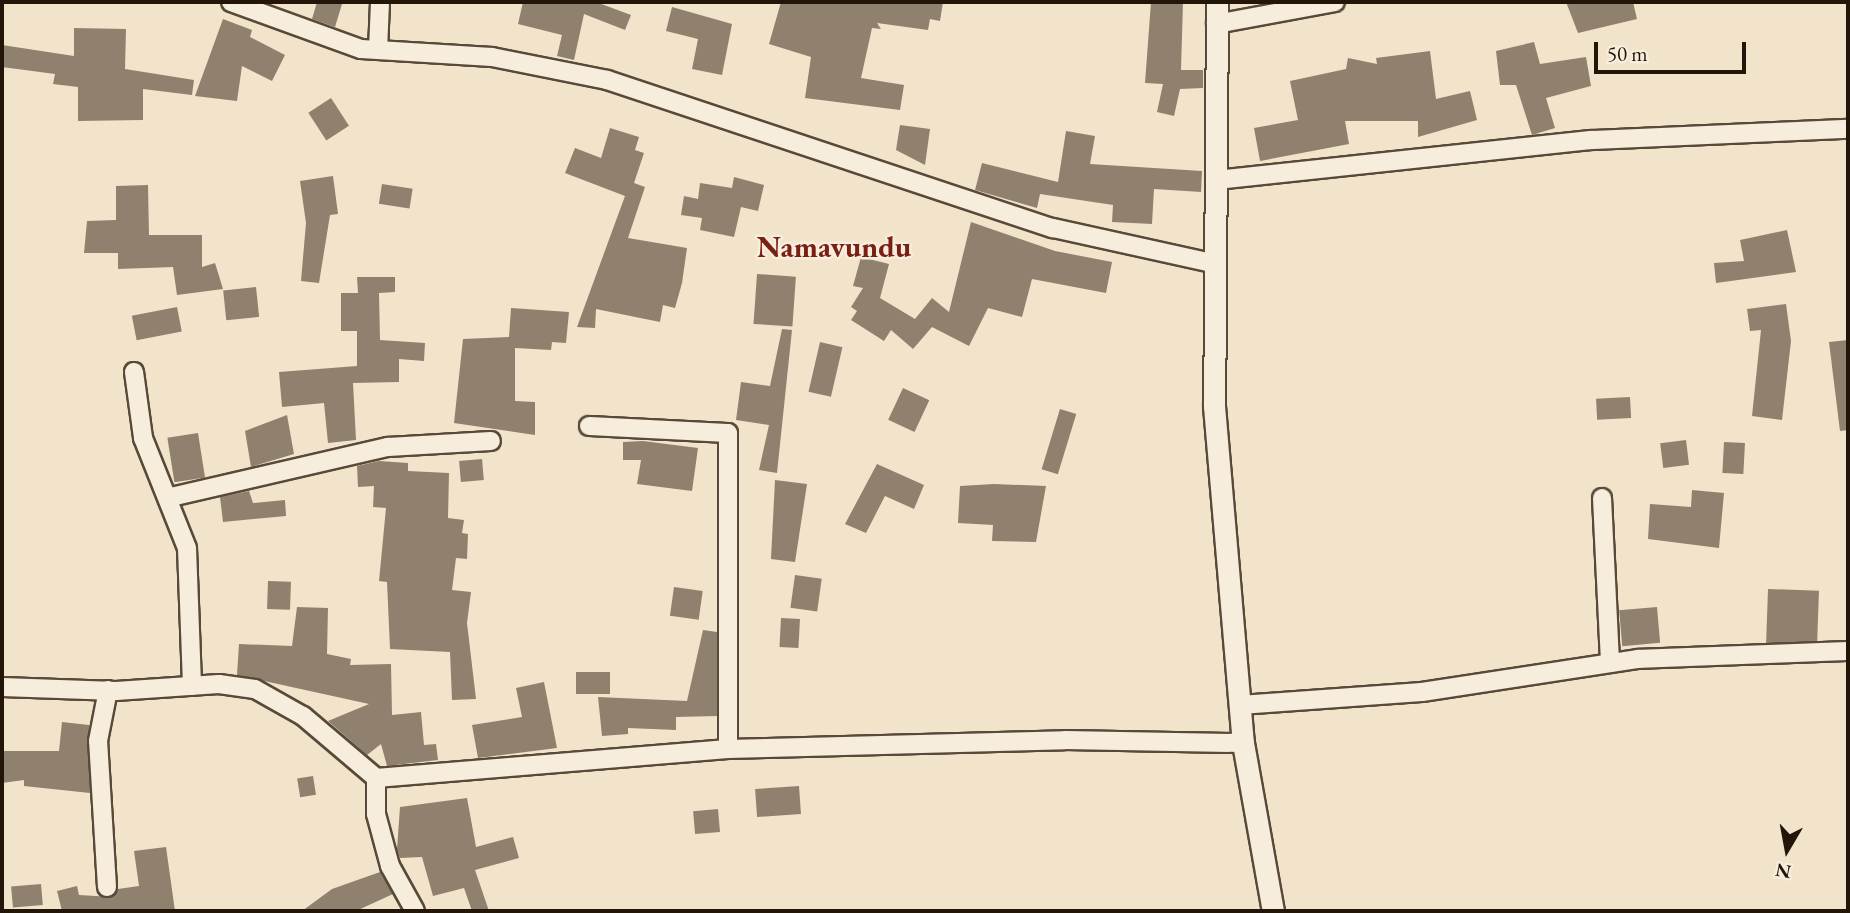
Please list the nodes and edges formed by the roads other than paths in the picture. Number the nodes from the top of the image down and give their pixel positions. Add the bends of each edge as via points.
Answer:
1 (231, 2) edge
2 (380, 2) edge
3 (1217, 2) edge
4 (1335, 2) edge
5 (1216, 24) junction
6 (378, 50) junction
7 (1848, 130) edge
8 (1216, 180) junction
9 (1212, 263) junction
10 (134, 372) dead end
11 (589, 426) dead end
12 (491, 441) dead end
13 (171, 497) junction
14 (1602, 498) dead end
15 (1848, 651) edge
16 (1610, 663) junction
17 (192, 686) junction
18 (2, 687) edge
19 (108, 690) junction
20 (1240, 705) junction
21 (1243, 743) junction
22 (728, 749) junction
23 (376, 778) junction
24 (107, 887) dead end
25 (415, 911) edge
26 (1273, 911) edge

1 - 6 street via 328,41
2 - 6 street
3 - 5 street
4 - 5 street
5 - 8 street
6 - 9 street via 492,57 607,80 1053,228
7 - 8 street via 1591,140
8 - 9 street
9 - 20 street via 1214,406
10 - 13 street via 143,438
11 - 22 street via 728,433
12 - 13 street via 388,447
13 - 17 street via 190,575
14 - 16 street
15 - 16 street
16 - 20 street via 1422,692
17 - 19 street
17 - 23 street via 255,689 279,700
18 - 19 street
19 - 24 street via 98,741
20 - 21 street
21 - 22 street via 1065,740
21 - 26 street
22 - 23 street
23 - 25 street via 376,814 390,866

